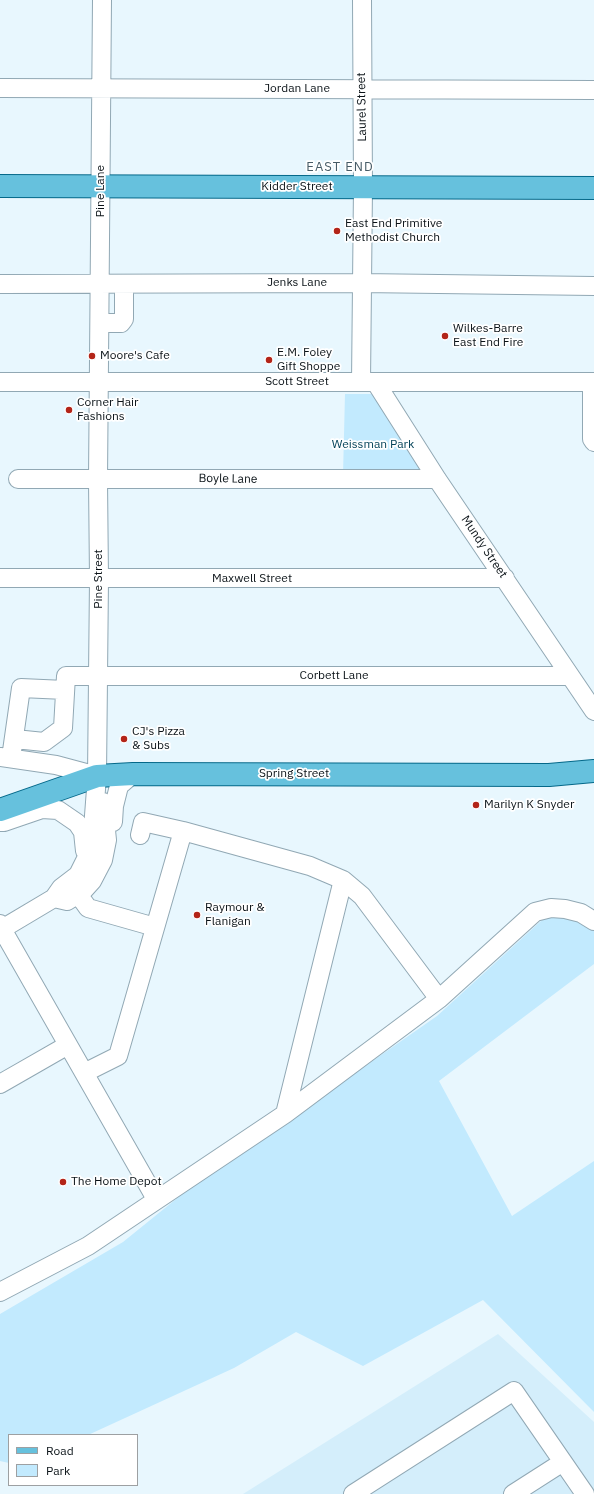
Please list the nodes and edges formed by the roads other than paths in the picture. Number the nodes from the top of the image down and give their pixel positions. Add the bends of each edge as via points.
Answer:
1 (102, 0) edge
2 (362, 0) edge
3 (0, 88) edge
4 (101, 89) junction
5 (361, 89) junction
6 (594, 90) edge
7 (0, 186) edge
8 (101, 187) junction
9 (363, 187) junction
10 (594, 188) edge
11 (361, 283) junction
12 (0, 284) edge
13 (594, 286) edge
14 (100, 289) junction
15 (124, 289) junction
16 (100, 323) junction
17 (0, 382) edge
18 (368, 382) junction
19 (593, 382) edge
20 (99, 383) junction
21 (594, 442) edge
22 (18, 479) dead end
23 (437, 479) junction
24 (98, 480) junction
25 (0, 578) edge
26 (505, 578) junction
27 (99, 579) junction
28 (98, 676) junction
29 (570, 676) junction
30 (65, 690) junction
31 (594, 710) edge
32 (15, 739) junction
33 (5, 757) edge
34 (594, 771) edge
35 (133, 774) junction
36 (97, 776) junction
37 (0, 810) edge
38 (0, 822) edge
39 (183, 831) junction
40 (140, 835) dead end
41 (107, 840) junction
42 (86, 859) junction
43 (343, 880) junction
44 (78, 894) junction
45 (54, 898) junction
46 (594, 921) edge
47 (155, 927) junction
48 (1, 928) edge
49 (439, 999) junction
50 (68, 1045) junction
51 (84, 1073) junction
52 (0, 1084) edge
53 (285, 1114) junction
54 (156, 1199) junction
55 (0, 1292) edge
56 (563, 1462) junction
57 (353, 1494) edge
58 (513, 1494) edge
59 (584, 1494) edge

1 - 4 street, Pine Lane
2 - 5 street, Laurel Street
3 - 4 street, Jordan Lane
4 - 5 street, Jordan Lane
4 - 8 street, Pine Lane
5 - 6 street, Jordan Lane
5 - 9 street, Laurel Street
7 - 8 main road, Kidder Street
8 - 9 main road, Kidder Street
8 - 14 street, Pine Lane
9 - 10 main road, Kidder Street
9 - 11 street, Laurel Street
11 - 13 street, Jenks Lane
11 - 15 street, Jenks Lane
11 - 18 street, Laurel Street
12 - 14 street, Jenks Lane
14 - 15 street, Jenks Lane
14 - 16 street, Pine Lane
15 - 16 street via 124,319 121,323
16 - 20 street, Pine Lane
17 - 20 street, Scott Street
18 - 19 street, Scott Street
18 - 20 street, Scott Street
18 - 23 street, Mundy Street
19 - 21 street
20 - 24 street, Pine Street
22 - 24 street, Boyle Lane
23 - 24 street, Boyle Lane
23 - 26 street, Mundy Street
24 - 27 street, Pine Street
25 - 27 street, Maxwell Street
26 - 27 street, Maxwell Street
26 - 29 street, Mundy Street
27 - 28 street, Pine Street
28 - 29 street, Corbett Lane
28 - 30 street, Corbett Lane via 66,676
28 - 36 street, Pine Street
29 - 31 street, Mundy Street
30 - 32 street via 63,728 44,742
30 - 32 street via 21,688
32 - 33 street
33 - 36 street via 56,765
34 - 35 main road, Spring Street via 549,775
35 - 36 main road, Spring Street
35 - 41 street via 119,786 114,819
36 - 37 main road, Spring Street
36 - 41 street
36 - 42 street via 92,842
38 - 42 street via 42,809 58,810 80,828
39 - 40 street via 143,822
39 - 43 street via 310,866
39 - 47 street
41 - 44 street via 100,867 92,881
42 - 45 street via 78,875 61,888
43 - 49 street via 362,896
43 - 53 street
44 - 45 street via 67,901
44 - 47 street via 88,908
45 - 48 street
46 - 49 street via 581,913 566,909 551,908 535,912
47 - 51 street via 118,1056
48 - 50 street
49 - 53 street
50 - 51 street
50 - 52 street
51 - 54 street
53 - 54 street
54 - 55 street via 88,1246
56 - 57 street via 514,1391
56 - 58 street
56 - 59 street

